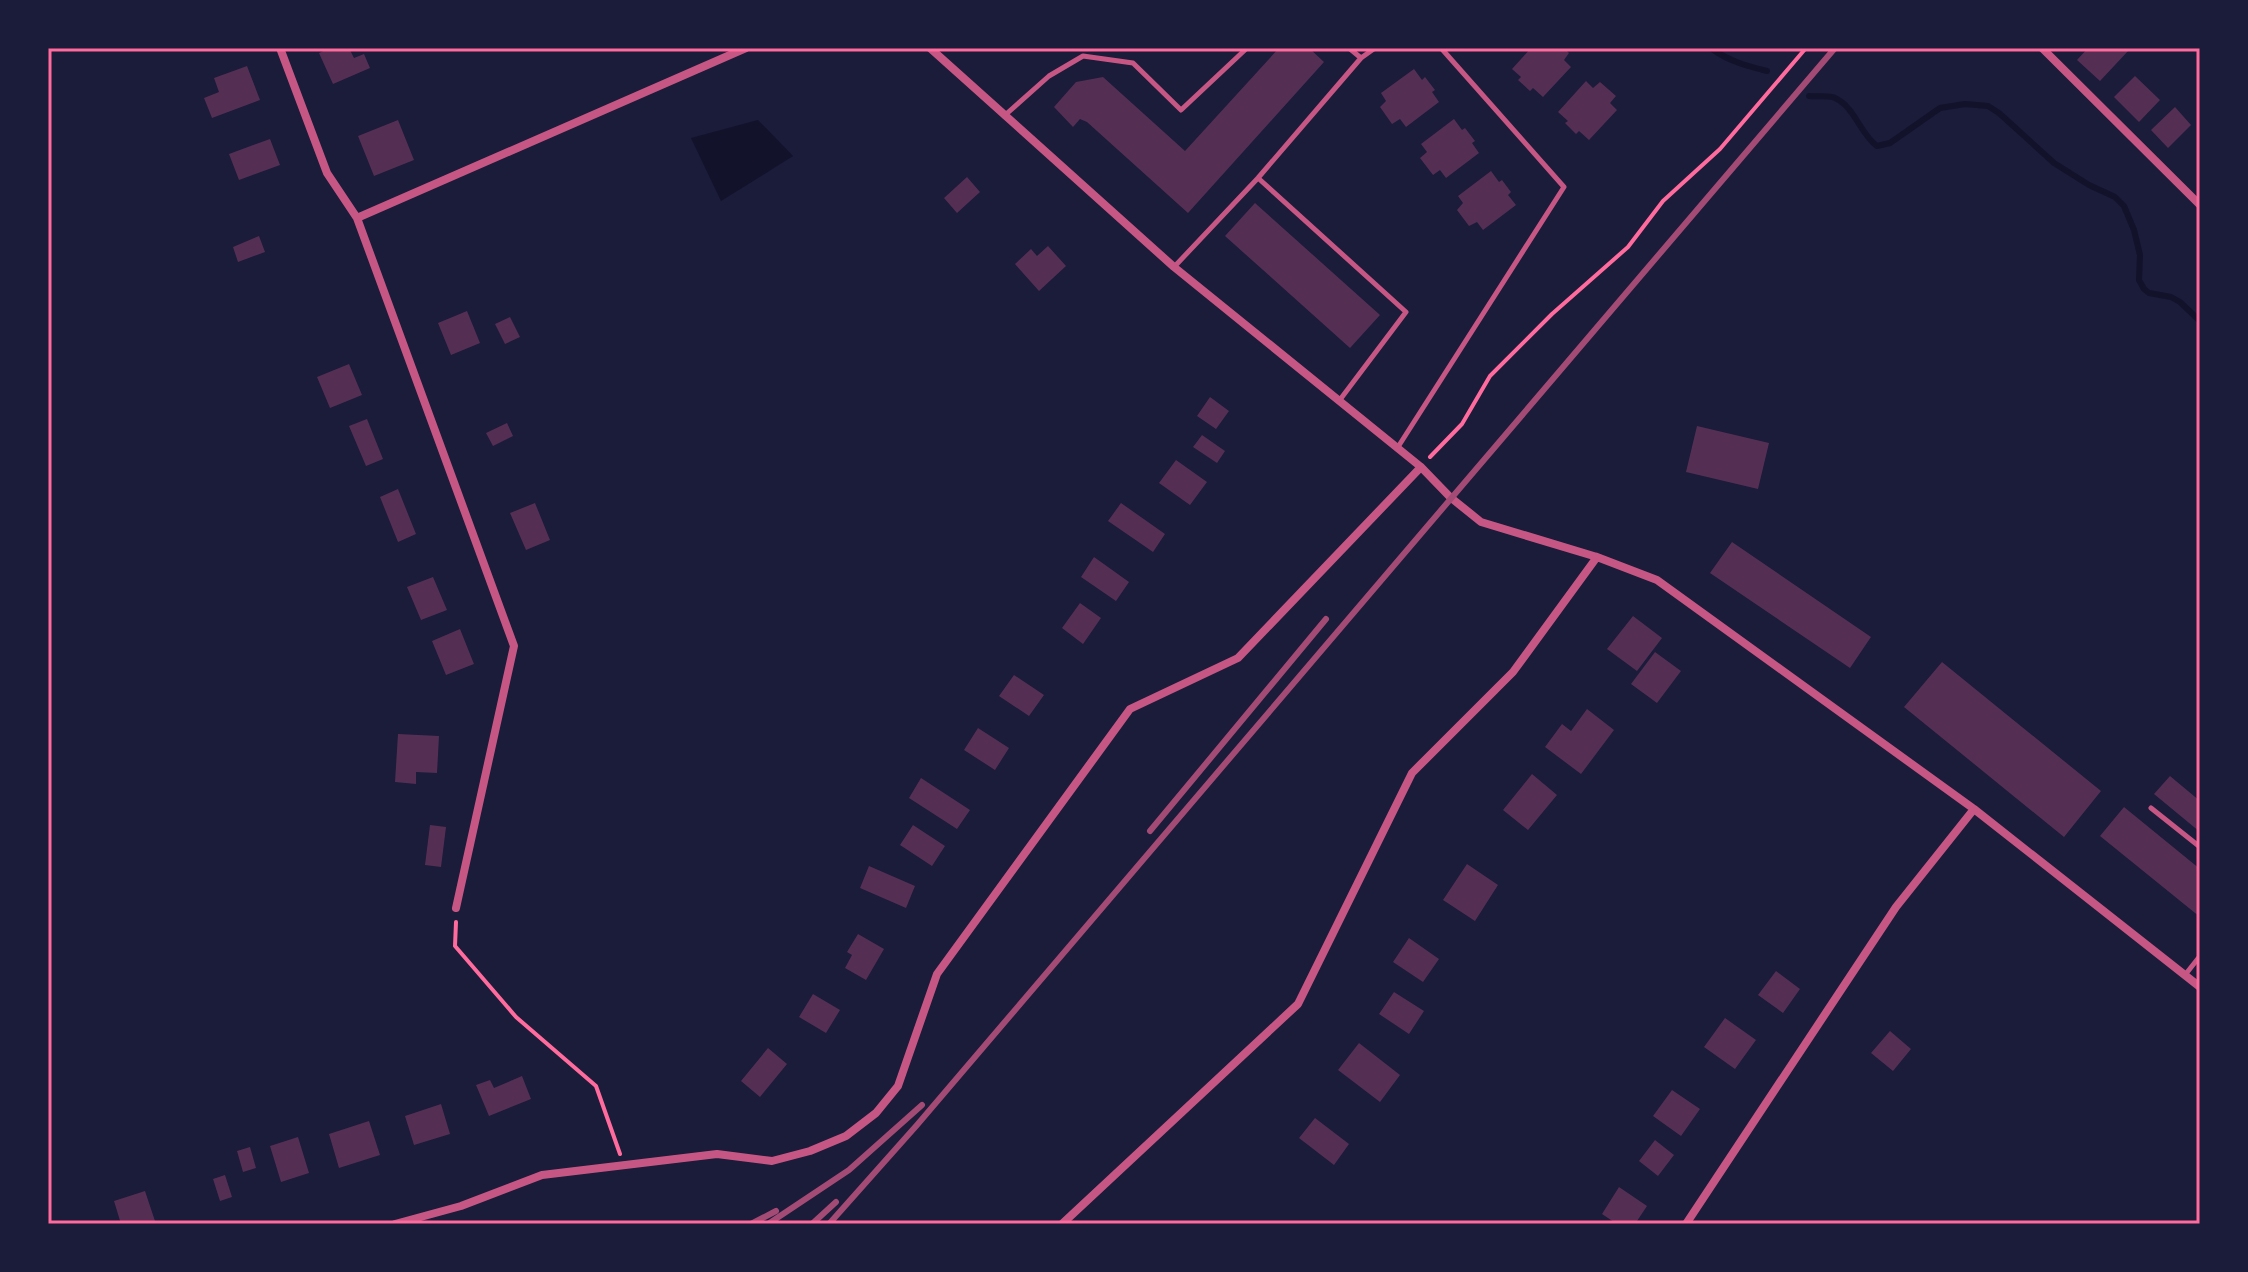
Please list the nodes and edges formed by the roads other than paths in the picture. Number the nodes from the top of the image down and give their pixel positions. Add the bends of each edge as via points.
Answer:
1 (280, 48) edge
2 (746, 48) edge
3 (930, 48) edge
4 (1247, 48) edge
5 (1349, 48) edge
6 (1375, 48) edge
7 (1441, 48) edge
8 (2042, 48) edge
9 (1361, 58) junction
10 (1004, 116) junction
11 (1258, 178) junction
12 (2200, 205) edge
13 (357, 218) junction
14 (1174, 267) junction
15 (1339, 401) junction
16 (1397, 448) junction
17 (1421, 467) junction
18 (1597, 557) junction
19 (2151, 808) dead end
20 (1974, 809) junction
21 (2200, 847) edge
22 (456, 908) road end
23 (2200, 956) edge
24 (2185, 975) junction
25 (2200, 987) edge
26 (395, 1224) edge
27 (1062, 1224) edge
28 (1686, 1224) edge

1 - 13 street via 327,173
2 - 13 street
3 - 10 street
4 - 10 lane via 1181,110 1133,63 1083,56 1049,76
5 - 9 lane
6 - 9 lane
7 - 16 lane via 1564,187
8 - 12 street
9 - 11 lane
10 - 14 street
11 - 14 lane
11 - 15 lane via 1406,312
13 - 22 street via 514,646
14 - 15 street
15 - 16 street
16 - 17 street
17 - 18 street via 1481,522
17 - 26 street via 1238,658 1130,709 937,974 898,1086 876,1113 846,1136 772,1161 717,1154 542,1175
18 - 20 street via 1657,580
18 - 27 street via 1513,672 1412,773 1298,1004
19 - 21 lane
20 - 24 street
20 - 28 street via 1896,907
23 - 24 lane
24 - 25 street

